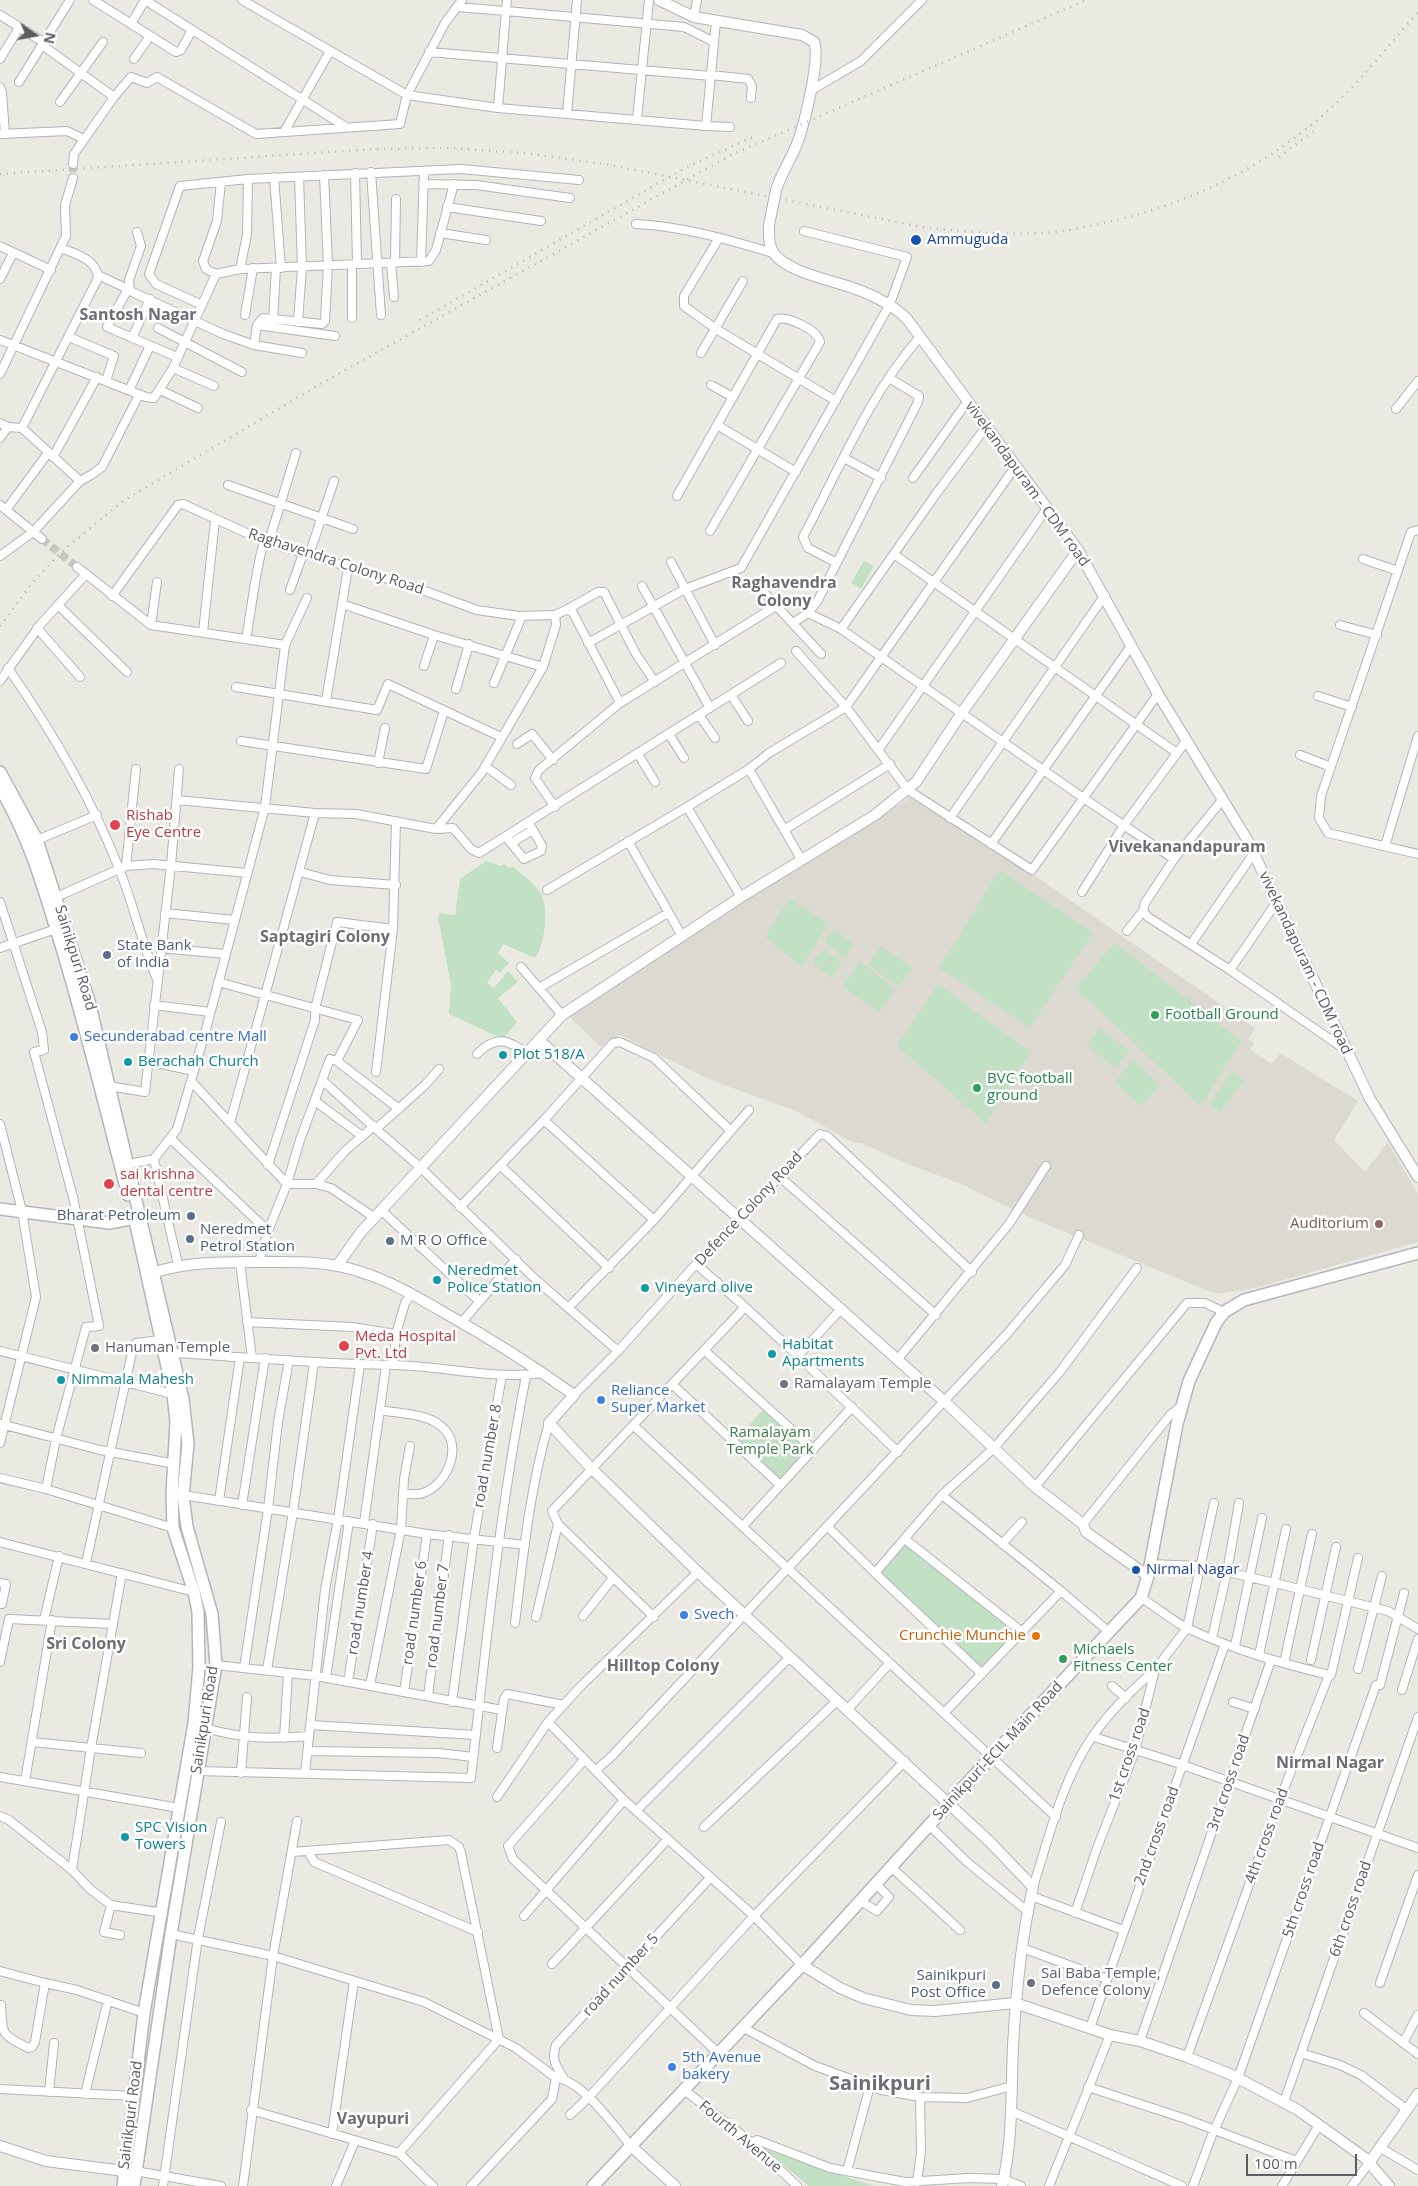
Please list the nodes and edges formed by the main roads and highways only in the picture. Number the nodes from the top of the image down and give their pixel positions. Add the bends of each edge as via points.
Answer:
1 (0, 772) edge
2 (0, 788) edge
3 (52, 899) junction
4 (0, 1209) edge
5 (137, 1214) junction
6 (1418, 1254) edge
7 (199, 1565) junction
8 (187, 1569) junction
9 (203, 1577) junction
10 (193, 1587) junction
11 (138, 2063) junction
12 (151, 2065) junction
13 (129, 2171) junction
14 (123, 2186) edge
15 (134, 2186) edge
16 (593, 2186) edge

1 - 3 main road, Sainikpuri Road via 37,840
2 - 3 main road, Sainikpuri Road
3 - 5 main road, Sainikpuri Road via 56,929
3 - 5 main road, Sainikpuri Road via 89,1001 129,1164
4 - 5 main road via 83,1220
5 - 7 main road, Sainikpuri Road via 184,1399 187,1429 183,1495 187,1527
5 - 8 main road, Sainikpuri Road via 173,1394 176,1422 173,1528
6 - 16 main road, Sainikpuri-ECIL Main Road via 1244,1300 1224,1312 1191,1374 1141,1598
7 - 8 main road
7 - 9 main road, Sainikpuri Road
8 - 10 main road, Sainikpuri Road
9 - 10 main road
9 - 12 main road, Sainikpuri Road via 212,1614 216,1665
10 - 11 main road, Sainikpuri Road via 198,1612 199,1667 194,1723
11 - 12 main road
11 - 13 main road, Sainikpuri Road
12 - 13 main road, Sainikpuri Road
13 - 14 main road, Sainikpuri Road
13 - 15 main road, Sainikpuri Road

